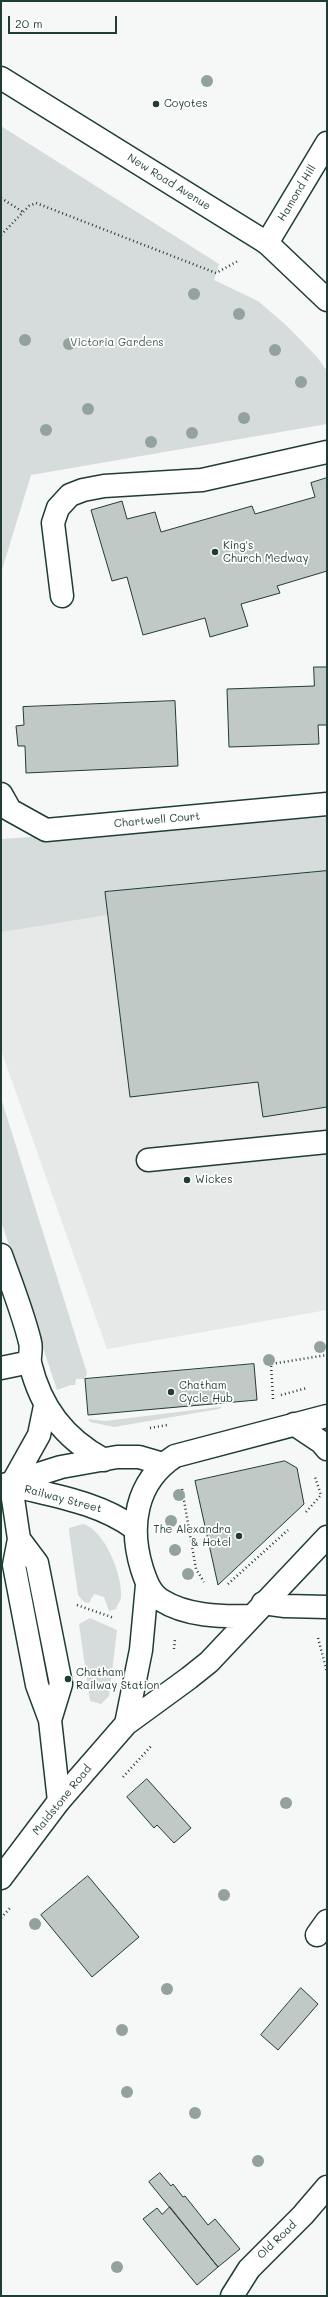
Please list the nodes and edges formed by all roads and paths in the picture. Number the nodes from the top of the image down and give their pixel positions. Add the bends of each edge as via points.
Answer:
1 (1, 78) edge
2 (327, 143) edge
3 (1, 198) edge
4 (23, 212) junction
5 (1, 235) edge
6 (266, 243) junction
7 (216, 273) dead end
8 (327, 300) edge
9 (327, 452) edge
10 (62, 596) dead end
11 (1, 794) edge
12 (327, 804) edge
13 (327, 1142) edge
14 (148, 1160) dead end
15 (1, 1255) edge
16 (327, 1355) edge
17 (30, 1362) junction
18 (1, 1368) edge
19 (273, 1399) dead end
20 (45, 1406) junction
21 (327, 1416) edge
22 (294, 1424) junction
23 (327, 1449) edge
24 (104, 1460) junction
25 (163, 1464) junction
26 (319, 1473) dead end
27 (182, 1484) dead end
28 (6, 1485) edge
29 (301, 1518) dead end
30 (134, 1528) junction
31 (290, 1529) dead end
32 (327, 1537) edge
33 (19, 1539) junction
34 (207, 1584) dead end
35 (220, 1585) dead end
36 (147, 1586) junction
37 (46, 1605) junction
38 (327, 1607) edge
39 (257, 1609) junction
40 (144, 1628) junction
41 (314, 1634) dead end
42 (323, 1637) dead end
43 (176, 1638) dead end
44 (318, 1638) junction
45 (327, 1672) edge
46 (50, 1720) junction
47 (126, 1724) junction
48 (158, 1740) dead end
49 (122, 1779) dead end
50 (59, 1801) junction
51 (1, 1878) edge
52 (11, 1906) dead end
53 (1, 1918) edge
54 (327, 2187) edge
55 (232, 2296) edge

1 - 6 main road, New Road Avenue
2 - 6 main road, Hamond Hill
3 - 4 path
4 - 5 path
4 - 7 path via 36,203
6 - 8 main road, New Road Avenue
9 - 10 main road via 202,480 104,486 70,495 58,508 54,523
11 - 12 main road, Chartwell Court via 10,810 46,830
13 - 14 main road
15 - 17 main road via 31,1344
16 - 19 path via 271,1364
17 - 18 main road
17 - 20 main road
20 - 24 main road via 69,1435 87,1451
20 - 28 main road via 39,1435
21 - 22 main road
22 - 23 main road
22 - 25 main road via 191,1450
24 - 25 main road, Railway Street via 139,1457
24 - 28 main road, Railway Street via 61,1467
25 - 30 main road via 146,1489 136,1513
26 - 29 path via 315,1476 320,1498
27 - 34 path via 196,1569 200,1579
28 - 30 main road, Railway Street via 100,1508 116,1515
28 - 33 main road
30 - 36 main road via 138,1557
31 - 35 path via 231,1583
32 - 39 main road, Maidstone Road
33 - 37 main road via 37,1563
33 - 46 main road via 14,1565 37,1686
36 - 39 main road via 160,1599 182,1608 227,1617
36 - 40 main road
37 - 40 path via 66,1601
37 - 46 main road via 60,1684
38 - 39 main road via 284,1606
39 - 47 main road, Maidstone Road via 209,1662
40 - 43 path
40 - 47 main road
41 - 44 path
42 - 44 path
44 - 45 path
46 - 50 main road
47 - 50 main road, Maidstone Road
48 - 49 path
50 - 51 main road, Maidstone Road
52 - 53 path
54 - 55 main road, Old Road via 249,2269

